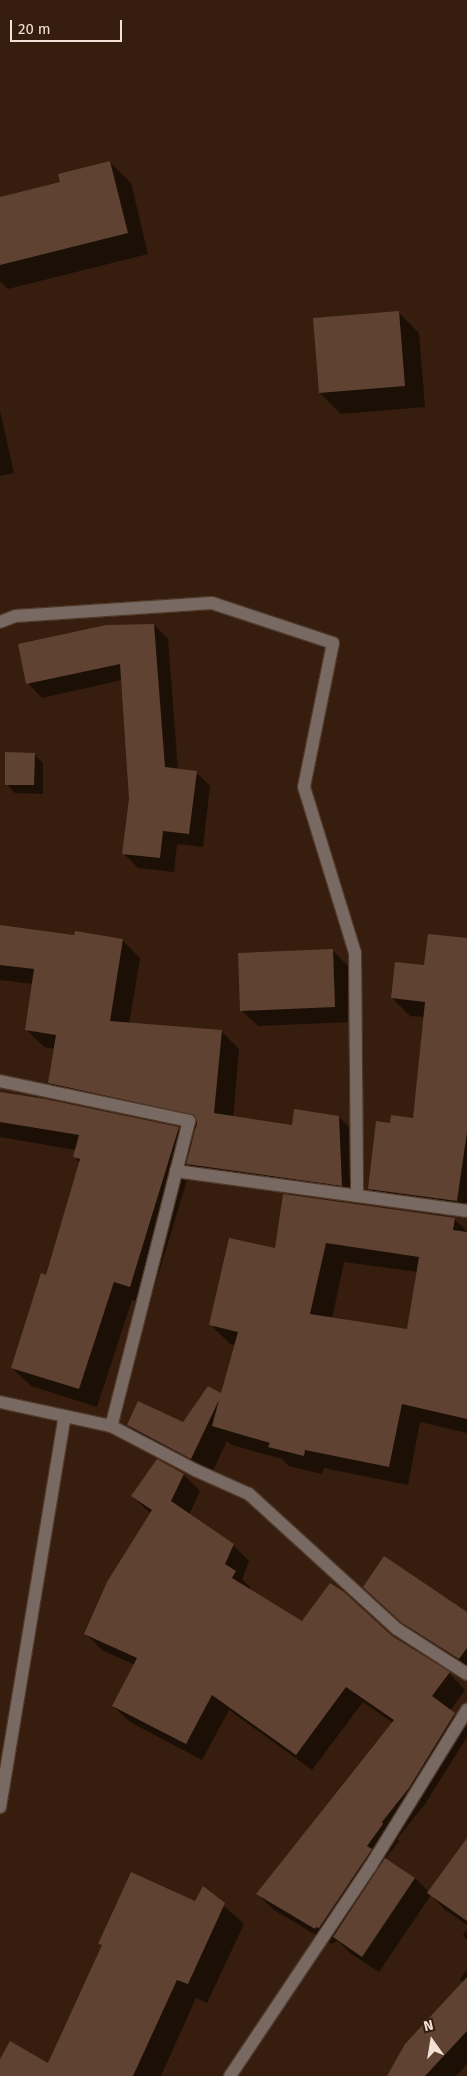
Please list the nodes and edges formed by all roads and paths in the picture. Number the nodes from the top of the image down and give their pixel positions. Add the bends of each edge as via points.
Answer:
1 (0, 622) edge
2 (0, 1081) edge
3 (176, 1171) junction
4 (357, 1196) junction
5 (467, 1211) edge
6 (0, 1402) edge
7 (64, 1416) junction
8 (111, 1426) junction
9 (467, 1674) edge
10 (467, 1710) edge
11 (0, 1807) edge
12 (230, 2076) edge

1 - 4 street via 16,616 212,604 333,643 304,787 355,954
2 - 3 street via 189,1121
3 - 4 street
3 - 8 street
4 - 5 street
6 - 7 street
7 - 8 street
7 - 11 street
8 - 9 street via 249,1494 397,1629
10 - 12 street via 370,1867

